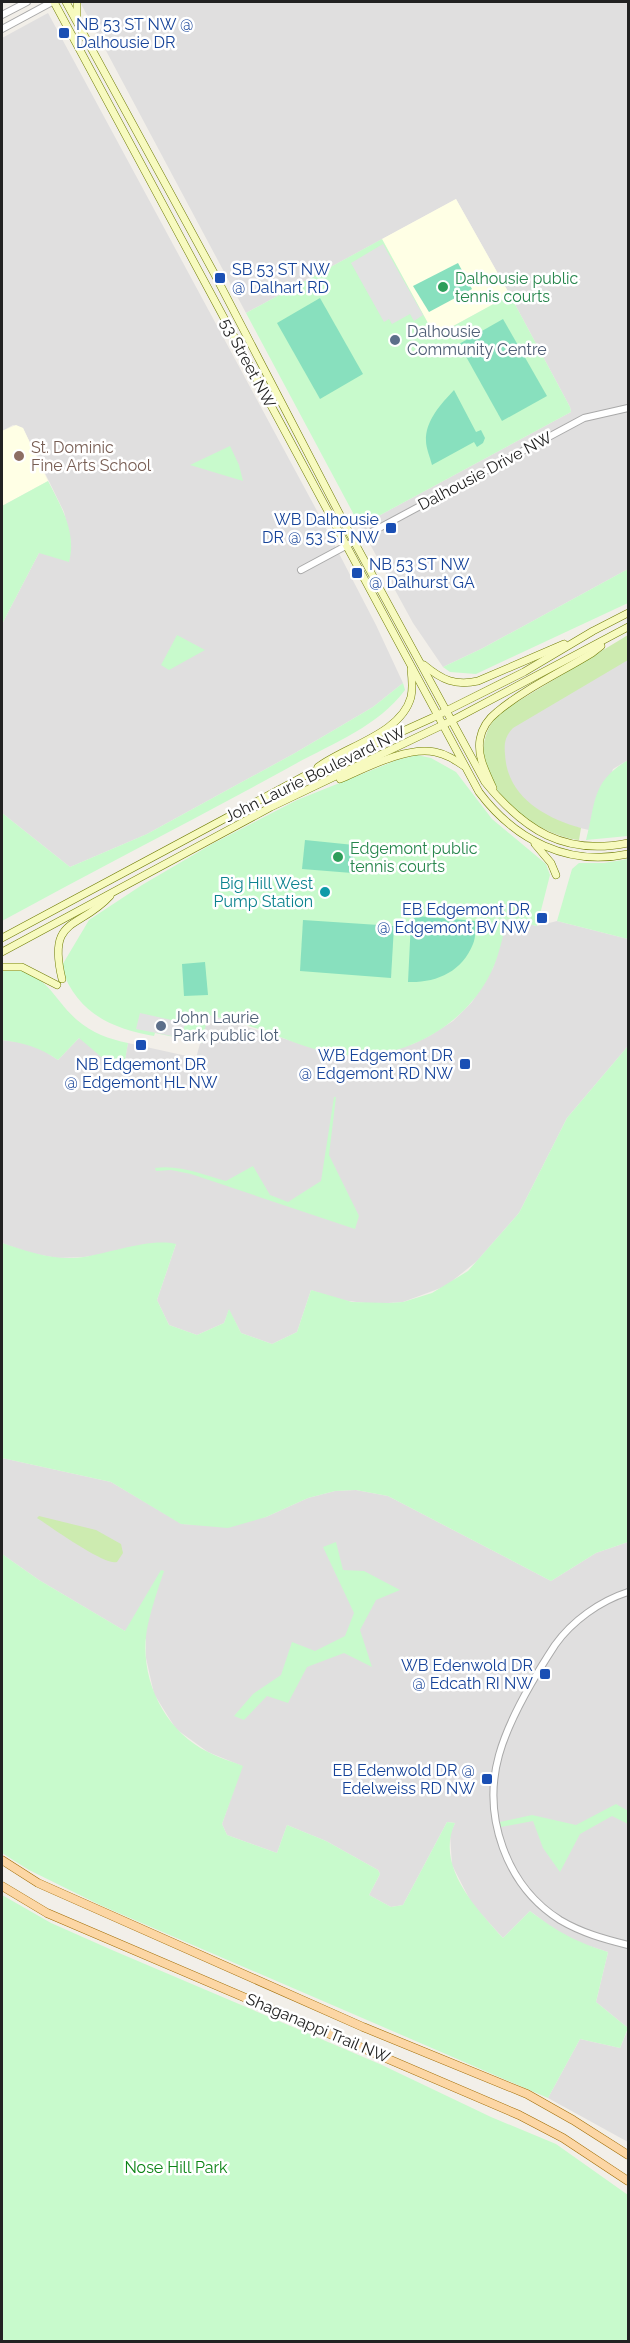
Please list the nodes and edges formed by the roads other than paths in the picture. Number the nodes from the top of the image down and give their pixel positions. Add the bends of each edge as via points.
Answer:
1 (27, 2) edge
2 (53, 2) edge
3 (66, 2) edge
4 (76, 2) edge
5 (2, 15) edge
6 (76, 20) junction
7 (2, 29) edge
8 (628, 408) edge
9 (354, 541) junction
10 (345, 546) junction
11 (301, 570) dead end
12 (628, 613) edge
13 (628, 627) edge
14 (593, 631) junction
15 (609, 638) junction
16 (422, 664) junction
17 (411, 666) junction
18 (446, 711) junction
19 (437, 715) junction
20 (452, 721) junction
21 (442, 725) junction
22 (465, 766) junction
23 (308, 774) junction
24 (496, 796) junction
25 (271, 807) junction
26 (533, 842) junction
27 (628, 843) edge
28 (628, 854) edge
29 (556, 875) dead end
30 (114, 892) junction
31 (2, 938) edge
32 (2, 952) edge
33 (2, 967) edge
34 (628, 1592) edge
35 (2, 1860) edge
36 (2, 1886) edge
37 (628, 1945) edge
38 (628, 2155) edge
39 (628, 2181) edge

1 - 5 street
2 - 7 street
2 - 10 main road, 53 Street NW
3 - 6 main road, 53 Street NW
4 - 6 main road
6 - 9 main road, 53 Street NW
8 - 9 street, Dalhousie Drive NW via 584,418
9 - 10 street, Dalhousie Drive NW
9 - 16 main road, 53 Street NW
10 - 11 street, Dalhousie Drive NW
10 - 17 main road, 53 Street NW
12 - 14 main road, John Laurie Boulevard NW
13 - 15 main road, John Laurie Boulevard NW
14 - 16 main road via 478,681 450,682
14 - 18 main road, John Laurie Boulevard NW via 524,672
15 - 20 main road, John Laurie Boulevard NW
15 - 24 main road via 488,721 479,750
16 - 18 main road, 53 Street NW
17 - 19 main road, 53 Street NW
17 - 23 main road via 411,697 399,719
18 - 19 main road, John Laurie Boulevard NW
18 - 20 main road, 53 Street NW
19 - 21 main road, 53 Street NW
19 - 23 main road, John Laurie Boulevard NW
20 - 21 main road, John Laurie Boulevard NW
20 - 24 main road, 53 Street NW
21 - 22 main road, 53 Street NW
21 - 25 main road, John Laurie Boulevard NW
22 - 25 main road via 440,753 410,753
22 - 26 main road, 53 Street NW via 493,810
23 - 31 main road, John Laurie Boulevard NW
24 - 27 main road via 519,819 555,839 598,846
25 - 30 main road, John Laurie Boulevard NW
26 - 28 main road via 590,858
26 - 29 main road
30 - 32 main road, John Laurie Boulevard NW
30 - 33 main road via 65,930 57,952 59,982 22,967
34 - 37 street via 586,1614 555,1645 504,1739 493,1791 503,1847 530,1893 559,1919 595,1937
35 - 38 main road, Shaganappi Trail NW via 48,1887 363,2027 527,2094
36 - 39 main road, Shaganappi Trail NW via 47,1913 519,2115 563,2138

